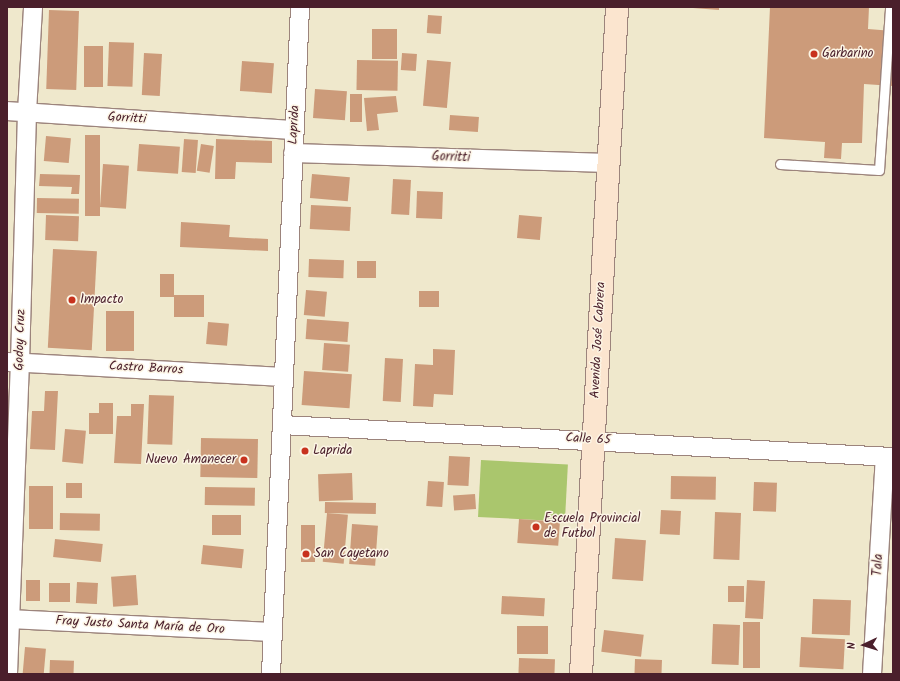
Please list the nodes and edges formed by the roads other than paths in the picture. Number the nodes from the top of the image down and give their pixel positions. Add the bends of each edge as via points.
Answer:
1 (33, 7) edge
2 (300, 7) edge
3 (617, 7) edge
4 (890, 7) edge
5 (7, 111) edge
6 (27, 112) junction
7 (294, 130) junction
8 (293, 153) junction
9 (608, 163) junction
10 (780, 164) dead end
11 (14, 362) edge
12 (284, 377) junction
13 (282, 425) junction
14 (594, 440) junction
15 (889, 457) edge
16 (8, 619) edge
17 (273, 632) junction
18 (8, 674) edge
19 (271, 674) edge
20 (582, 674) edge
21 (872, 674) edge

1 - 6 street, Godoy Cruz
2 - 7 street, Laprida
3 - 9 main road, Avenida José Cabrera
4 - 10 lane via 879,170
5 - 6 street, Gorritti
6 - 7 street, Gorritti
6 - 11 street, Godoy Cruz
7 - 8 street, Laprida
8 - 9 street, Gorritti
8 - 12 street, Laprida
9 - 14 main road, Avenida José Cabrera
11 - 12 street, Castro Barros
11 - 16 street, Godoy Cruz
12 - 13 street, Laprida
13 - 14 street, Calle 65
13 - 17 street, Laprida
14 - 15 street, Calle 65
14 - 20 main road, Avenida José Cabrera
15 - 21 street, Tala
16 - 17 street, Fray Justo Santa María de Oro
16 - 18 street, Godoy Cruz
17 - 19 street, Laprida

